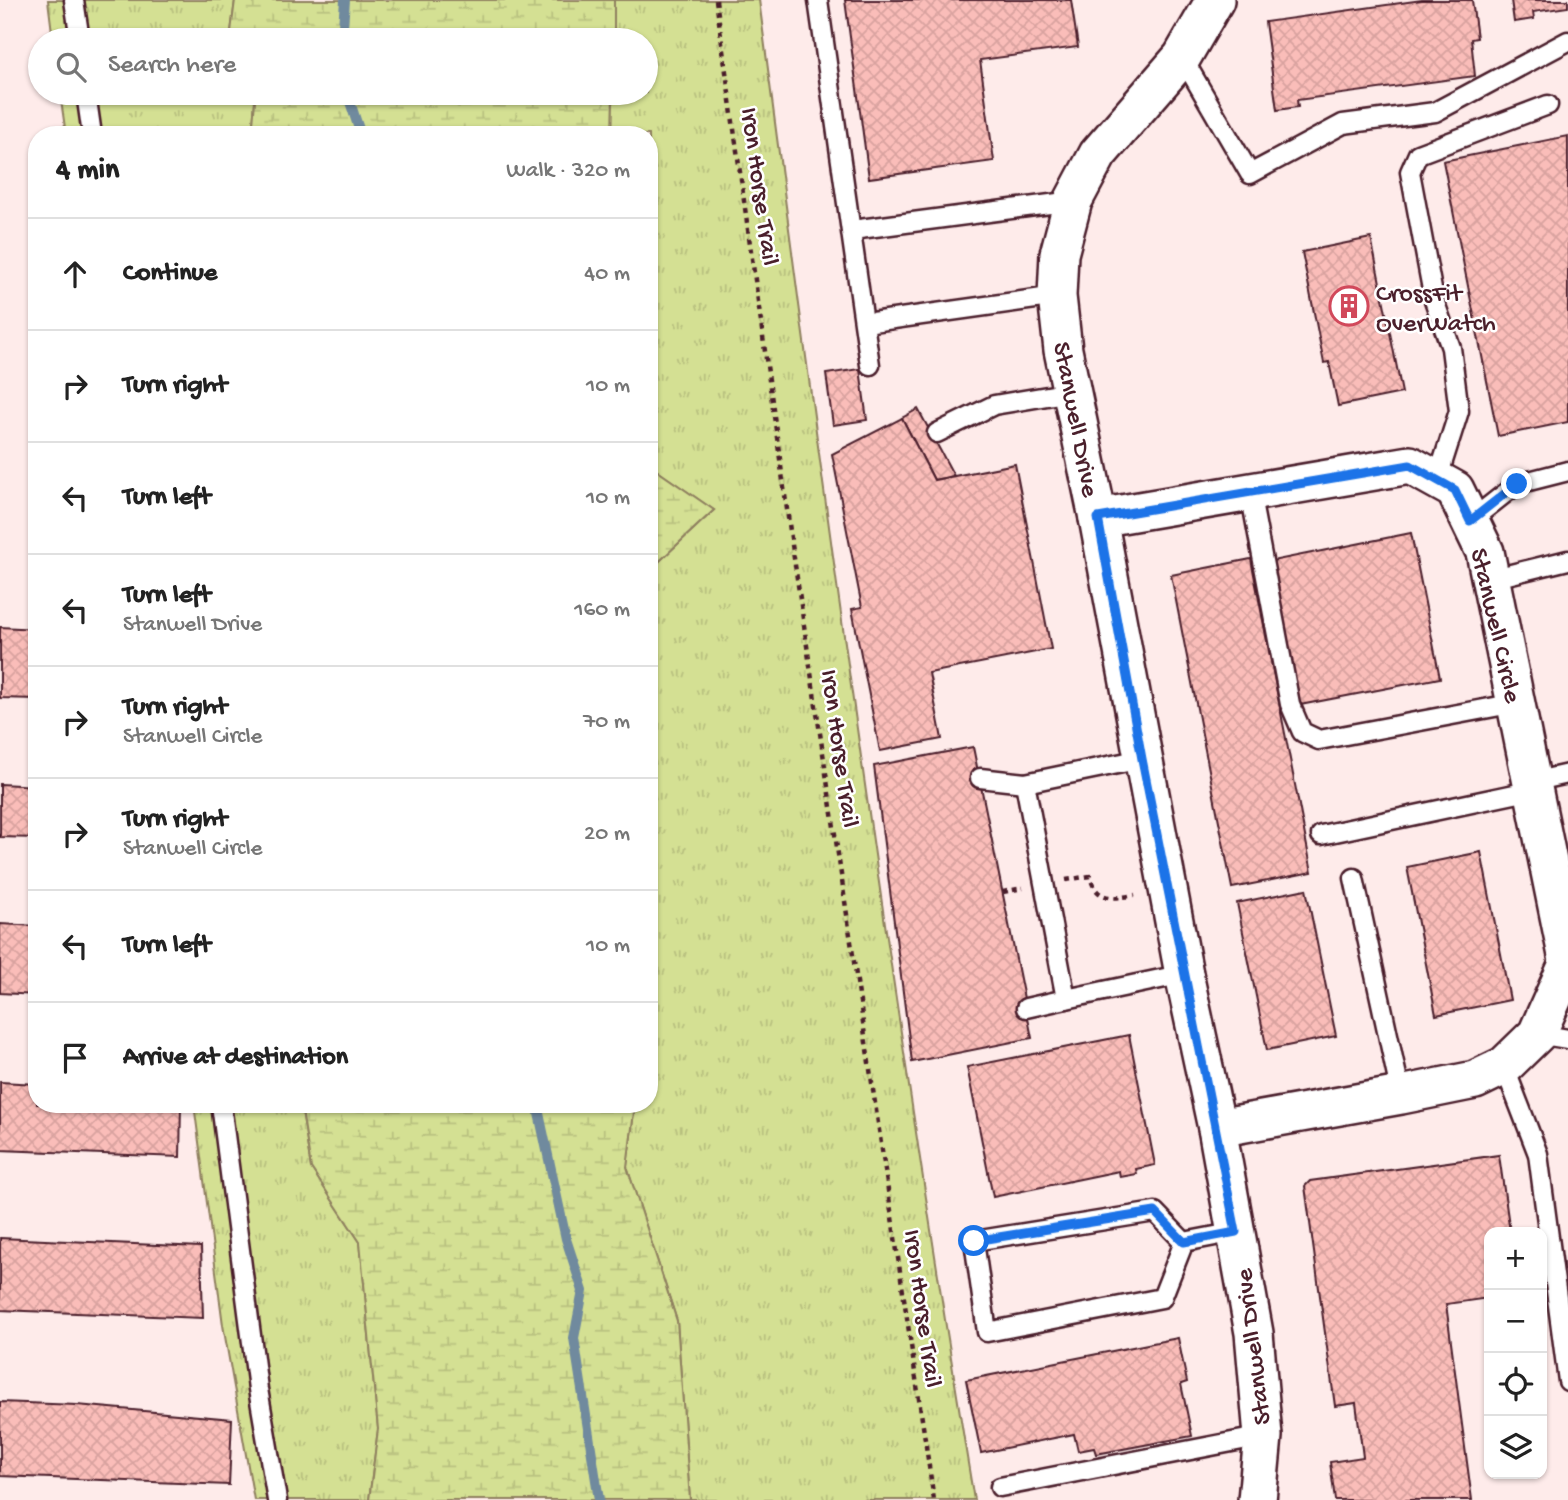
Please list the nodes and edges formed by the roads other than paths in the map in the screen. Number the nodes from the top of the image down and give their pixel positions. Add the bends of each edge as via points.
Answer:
1 (74, 0) edge
2 (818, 0) edge
3 (1215, 0) edge
4 (78, 28) edge
5 (1568, 41) edge
6 (1182, 57) junction
7 (88, 105) edge
8 (1548, 105) dead end
9 (91, 126) edge
10 (1073, 201) junction
11 (852, 230) junction
12 (1057, 296) junction
13 (864, 323) junction
14 (870, 365) dead end
15 (1071, 392) junction
16 (936, 433) dead end
17 (1568, 471) edge
18 (1437, 480) junction
19 (1250, 492) junction
20 (1098, 518) junction
21 (1470, 521) junction
22 (1568, 560) edge
23 (1490, 579) junction
24 (1516, 703) junction
25 (1142, 759) junction
26 (1568, 774) edge
27 (980, 778) dead end
28 (1025, 783) junction
29 (1532, 786) junction
30 (1321, 835) dead end
31 (1354, 878) dead end
32 (1184, 974) junction
33 (1566, 974) edge
34 (1066, 999) junction
35 (1026, 1008) dead end
36 (1552, 1037) edge
37 (1504, 1066) junction
38 (1401, 1096) junction
39 (222, 1113) edge
40 (1217, 1128) junction
41 (1236, 1232) junction
42 (1184, 1242) junction
43 (1568, 1381) edge
44 (1263, 1436) junction
45 (1000, 1487) dead end
46 (277, 1500) edge
47 (1257, 1500) edge

1 - 4 lane
2 - 11 lane
3 - 6 street, Stanwell Drive
5 - 6 lane via 1435,111 1343,124 1250,174
6 - 10 street, Stanwell Drive via 1098,154
7 - 9 lane
8 - 18 lane via 1418,154 1410,172 1434,300 1451,348 1459,411
10 - 11 lane
10 - 12 street, Stanwell Drive via 1059,254
11 - 13 lane
12 - 13 lane
12 - 15 street, Stanwell Drive
13 - 14 lane
15 - 16 lane via 994,405
15 - 20 street, Stanwell Drive
17 - 21 lane via 1517,484
18 - 19 street, Stanwell Circle via 1410,465
18 - 21 street, Stanwell Circle via 1455,490
19 - 20 street, Stanwell Circle
19 - 24 lane via 1290,704 1302,732 1319,740
20 - 25 street, Stanwell Drive
21 - 23 street, Stanwell Circle via 1485,552
22 - 23 lane
23 - 24 street, Stanwell Circle
24 - 29 street, Stanwell Circle
25 - 28 lane
25 - 32 street, Stanwell Drive
26 - 29 lane
27 - 28 lane
28 - 34 lane
29 - 30 lane
29 - 33 street, Stanwell Circle
31 - 38 lane
32 - 34 lane
32 - 40 street, Stanwell Drive
33 - 36 street, Stanwell Circle
34 - 35 lane
36 - 37 street, Stanwell Circle
37 - 38 street, Stanwell Circle via 1475,1080
37 - 43 lane via 1538,1154
38 - 40 street, Stanwell Circle
39 - 46 lane
40 - 41 street, Stanwell Drive
41 - 42 lane
41 - 44 street, Stanwell Drive via 1254,1334
42 - 42 lane via 1155,1212 974,1241 986,1332 1162,1298
44 - 45 lane
44 - 47 street, Stanwell Drive

